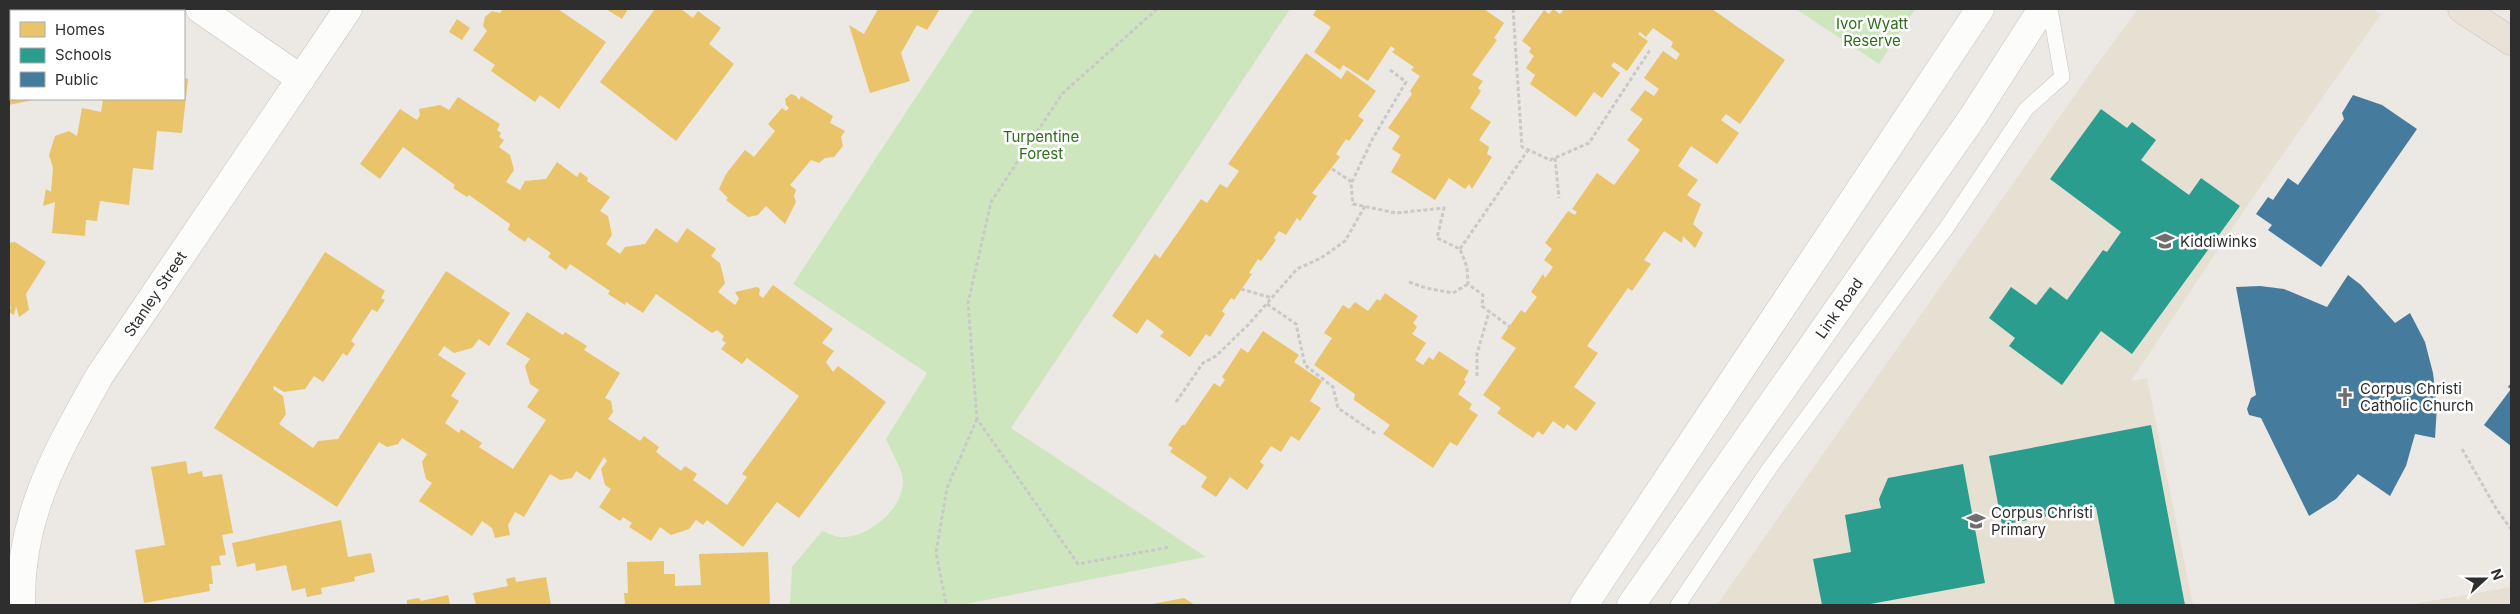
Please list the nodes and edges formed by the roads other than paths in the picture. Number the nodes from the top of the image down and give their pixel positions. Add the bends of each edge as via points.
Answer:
1 (200, 9) edge
2 (348, 9) edge
3 (1980, 9) edge
4 (2042, 9) edge
5 (2050, 9) edge
6 (2462, 9) edge
7 (2511, 41) edge
8 (302, 79) junction
9 (21, 605) edge
10 (1584, 605) edge
11 (1632, 605) edge
12 (1678, 605) edge

1 - 8 main road
2 - 8 main road, Stanley Street
3 - 10 main road
4 - 11 main road, Link Road via 1972,118
5 - 12 lane via 2062,77 2026,109 1947,227 1769,469
6 - 7 highway
8 - 9 main road, Stanley Street via 100,375 66,435 42,485 29,529 20,578

